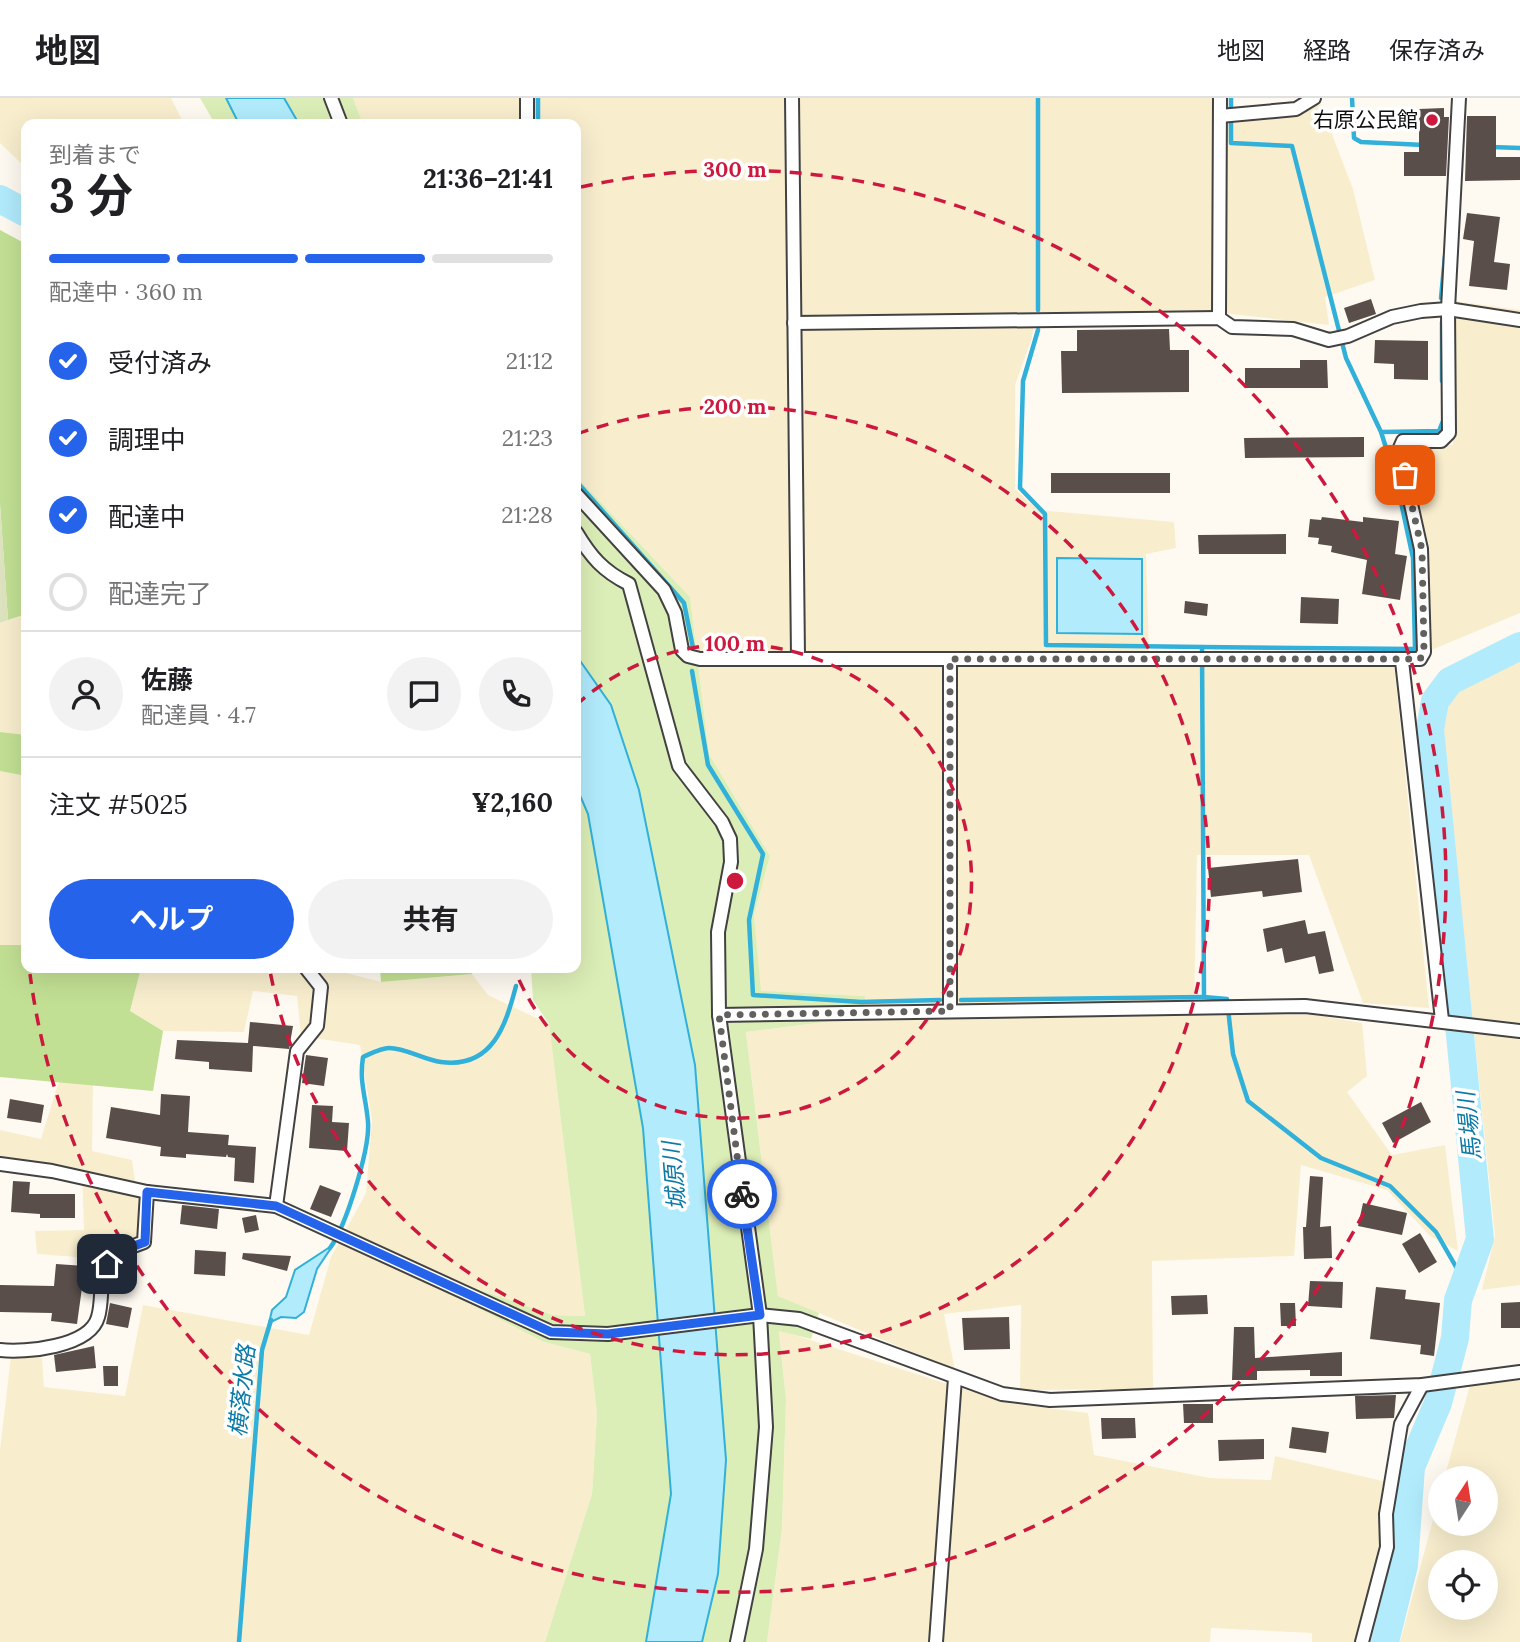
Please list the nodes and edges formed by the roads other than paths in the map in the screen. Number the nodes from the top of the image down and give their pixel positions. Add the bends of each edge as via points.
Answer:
1 (331, 98) edge
2 (527, 98) edge
3 (792, 98) edge
4 (1220, 98) edge
5 (1314, 98) edge
6 (1458, 98) edge
7 (1220, 116) junction
8 (339, 119) edge
9 (527, 119) edge
10 (1448, 309) junction
11 (1219, 318) junction
12 (1520, 320) edge
13 (794, 323) junction
14 (581, 500) edge
15 (581, 540) edge
16 (638, 565) junction
17 (629, 584) junction
18 (798, 657) junction
19 (950, 659) junction
20 (1402, 661) junction
21 (310, 973) edge
22 (950, 1011) junction
23 (719, 1015) junction
24 (1442, 1020) junction
25 (1520, 1031) edge
26 (0, 1164) edge
27 (147, 1192) junction
28 (276, 1206) junction
29 (760, 1315) junction
30 (0, 1350) edge
31 (1520, 1372) edge
32 (955, 1378) junction
33 (1422, 1385) junction
34 (737, 1642) edge
35 (936, 1642) edge
36 (1362, 1642) edge

1 - 8 street
2 - 9 street
3 - 13 street
4 - 7 street
5 - 7 street via 1296,109
6 - 10 street
7 - 11 street
10 - 11 street via 1392,317 1341,338 1293,329 1243,329
10 - 12 street
10 - 20 street via 1449,433 1441,441 1403,441 1399,450 1422,550 1424,652 1420,659
11 - 13 street
13 - 18 street
14 - 16 street
15 - 17 street via 592,559
16 - 17 street
16 - 18 street via 664,590 675,613 682,650 688,656
17 - 23 street via 680,766 730,839 731,862 718,932
18 - 19 street
19 - 20 street
19 - 22 street
20 - 24 street
21 - 28 street via 321,987 317,1026 298,1051
22 - 23 street
22 - 24 street via 1305,1006
23 - 29 street
24 - 25 street
26 - 27 street
27 - 28 street
27 - 30 street via 145,1242 120,1251 107,1264 98,1320 86,1333 43,1350
28 - 29 street via 551,1332 608,1334
29 - 32 street via 799,1319
29 - 34 street via 766,1427 756,1549
31 - 33 street
32 - 33 street via 1002,1394 1050,1400
32 - 35 street
33 - 36 street via 1401,1424 1386,1514 1387,1547

